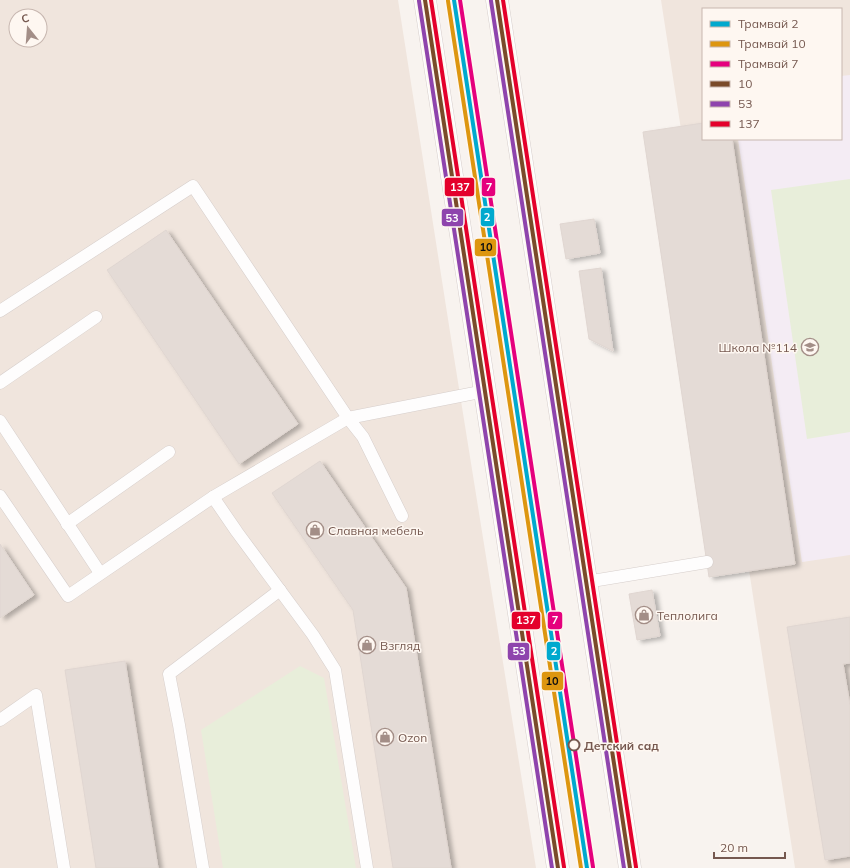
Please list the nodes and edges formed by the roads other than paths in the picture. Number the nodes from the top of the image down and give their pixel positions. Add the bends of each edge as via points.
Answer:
1 (425, 0) edge
2 (497, 0) edge
3 (0, 311) edge
4 (96, 317) dead end
5 (0, 383) edge
6 (485, 391) junction
7 (348, 418) junction
8 (0, 421) edge
9 (169, 452) dead end
10 (0, 496) edge
11 (213, 497) junction
12 (402, 516) dead end
13 (67, 524) junction
14 (707, 562) dead end
15 (100, 573) junction
16 (586, 582) junction
17 (280, 590) junction
18 (0, 720) edge
19 (64, 868) edge
20 (203, 868) edge
21 (367, 868) edge
22 (558, 868) edge
23 (630, 868) edge

1 - 6 main road
2 - 16 main road
3 - 7 lane via 193,186
4 - 5 lane
6 - 7 lane
6 - 22 main road
7 - 11 lane
7 - 12 lane via 363,437
8 - 13 lane
9 - 13 lane
10 - 15 lane via 68,596
11 - 15 lane
11 - 17 lane
13 - 15 lane
14 - 16 lane
16 - 23 main road
17 - 20 lane via 169,674
17 - 21 lane via 335,670
18 - 19 lane via 36,695

